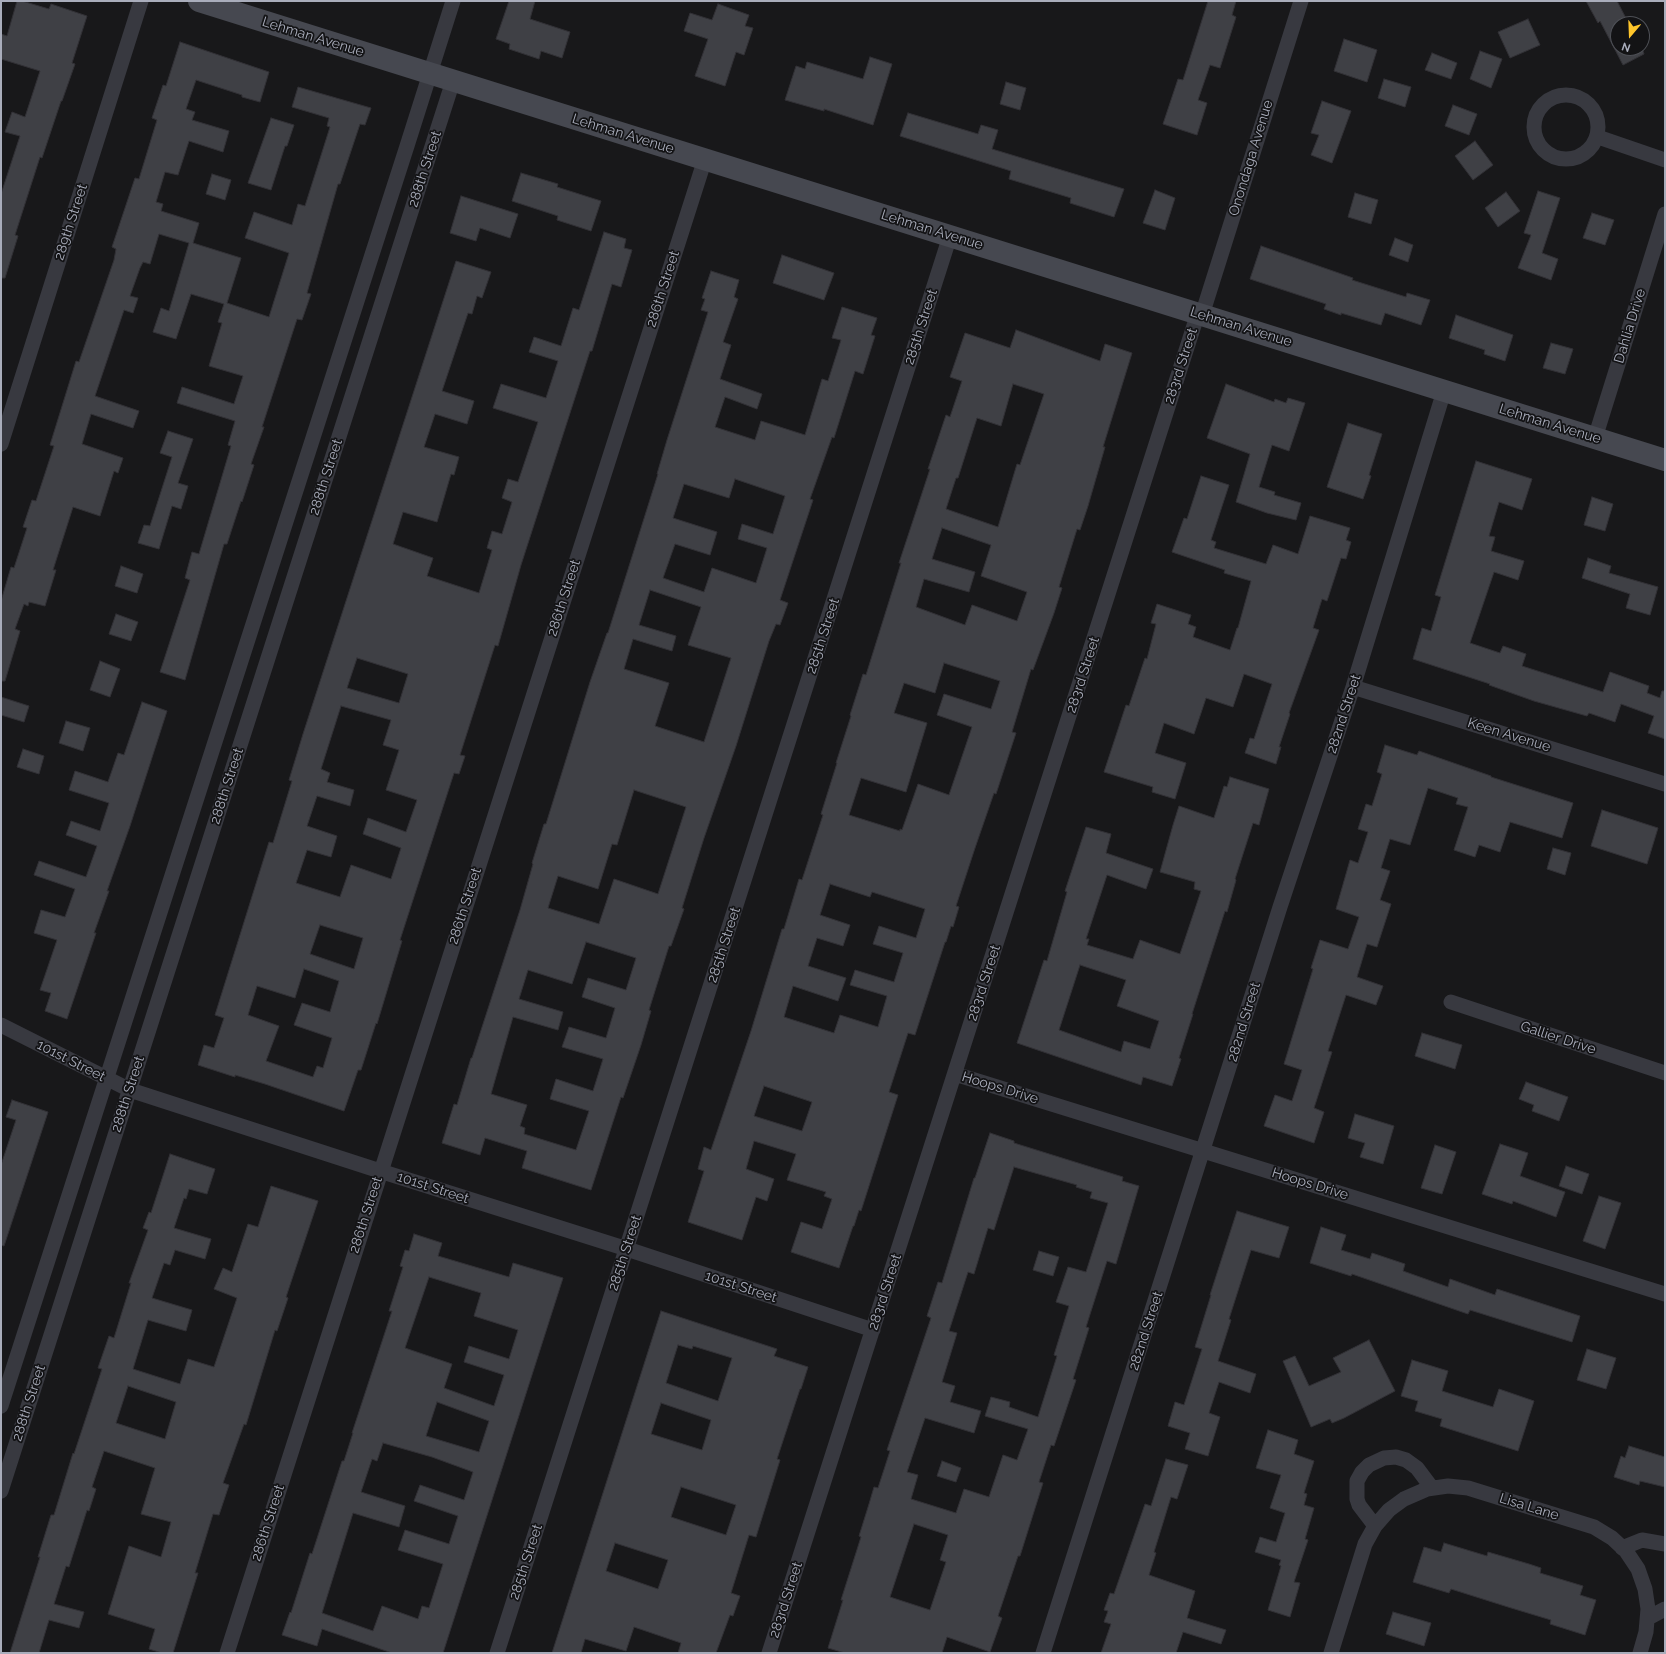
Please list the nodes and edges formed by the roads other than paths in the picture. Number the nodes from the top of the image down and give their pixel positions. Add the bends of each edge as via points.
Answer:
1 (141, 1) edge
2 (199, 1) edge
3 (453, 1) edge
4 (1301, 1) edge
5 (430, 74) junction
6 (453, 81) junction
7 (1598, 137) junction
8 (705, 159) junction
9 (1665, 160) edge
10 (1665, 214) edge
11 (950, 236) junction
12 (1200, 314) junction
13 (1444, 391) junction
14 (1595, 438) junction
15 (1, 444) edge
16 (1665, 460) edge
17 (1353, 687) junction
18 (215, 742) junction
19 (238, 750) junction
20 (1665, 784) edge
21 (1451, 1002) dead end
22 (1, 1025) edge
23 (1665, 1073) edge
24 (955, 1074) junction
25 (106, 1079) junction
26 (130, 1090) junction
27 (1204, 1151) junction
28 (380, 1171) junction
29 (627, 1249) junction
30 (38, 1291) junction
31 (1665, 1294) edge
32 (62, 1299) junction
33 (873, 1330) junction
34 (1, 1406) edge
35 (1432, 1488) junction
36 (1, 1491) edge
37 (1375, 1526) junction
38 (1665, 1544) edge
39 (1622, 1548) junction
40 (1665, 1609) edge
41 (1648, 1618) junction
42 (227, 1653) edge
43 (497, 1653) edge
44 (769, 1653) edge
45 (1043, 1653) edge
46 (1331, 1653) edge
47 (1640, 1653) edge

1 - 15 street, 289th Street
2 - 5 street, Lehman Avenue
3 - 5 street, 288th Street
4 - 12 street, Onondaga Avenue
5 - 6 street, Lehman Avenue
5 - 18 street, 288th Street
6 - 8 street, Lehman Avenue
6 - 19 street, 288th Street
7 - 7 street via 1582,156 1574,159 1558,158 1544,151 1536,139 1536,116 1542,106 1551,99 1563,95 1574,96 1585,101 1595,111 1599,124
7 - 9 street
8 - 11 street, Lehman Avenue
8 - 28 street, 286th Street
10 - 14 street, Dahlia Drive
11 - 12 street, Lehman Avenue
11 - 29 street, 285th Street
12 - 13 street, Lehman Avenue
12 - 24 street, 283rd Street
13 - 14 street, Lehman Avenue
13 - 17 street, 282nd Street
14 - 16 street, Lehman Avenue
17 - 20 street, Keen Avenue
17 - 27 street, 282nd Street via 1280,907
18 - 19 street
18 - 25 street, 288th Street
19 - 26 street, 288th Street
21 - 23 street, Gallier Drive
22 - 25 street, 101st Street
24 - 27 street, Hoops Drive
24 - 33 street, 283rd Street
25 - 26 street, 101st Street
25 - 30 street, 288th Street
26 - 28 street, 101st Street
26 - 32 street, 288th Street
27 - 31 street, Hoops Drive
27 - 45 street, 282nd Street
28 - 29 street, 101st Street
28 - 42 street, 286th Street
29 - 33 street, 101st Street
29 - 43 street, 285th Street
30 - 32 street
30 - 34 street, 288th Street
32 - 36 street, 288th Street
33 - 44 street, 283rd Street
35 - 37 street, Lisa Lane via 1404,1499 1389,1510
35 - 37 street via 1417,1468 1406,1460 1396,1457 1384,1458 1369,1465 1357,1482 1357,1499 1359,1506
35 - 39 street, Lisa Lane via 1468,1488 1594,1527
37 - 46 street, Lisa Lane via 1365,1544
38 - 39 street via 1642,1540
39 - 41 street, Lisa Lane via 1638,1569 1645,1588
40 - 41 street
41 - 47 street, Lisa Lane

